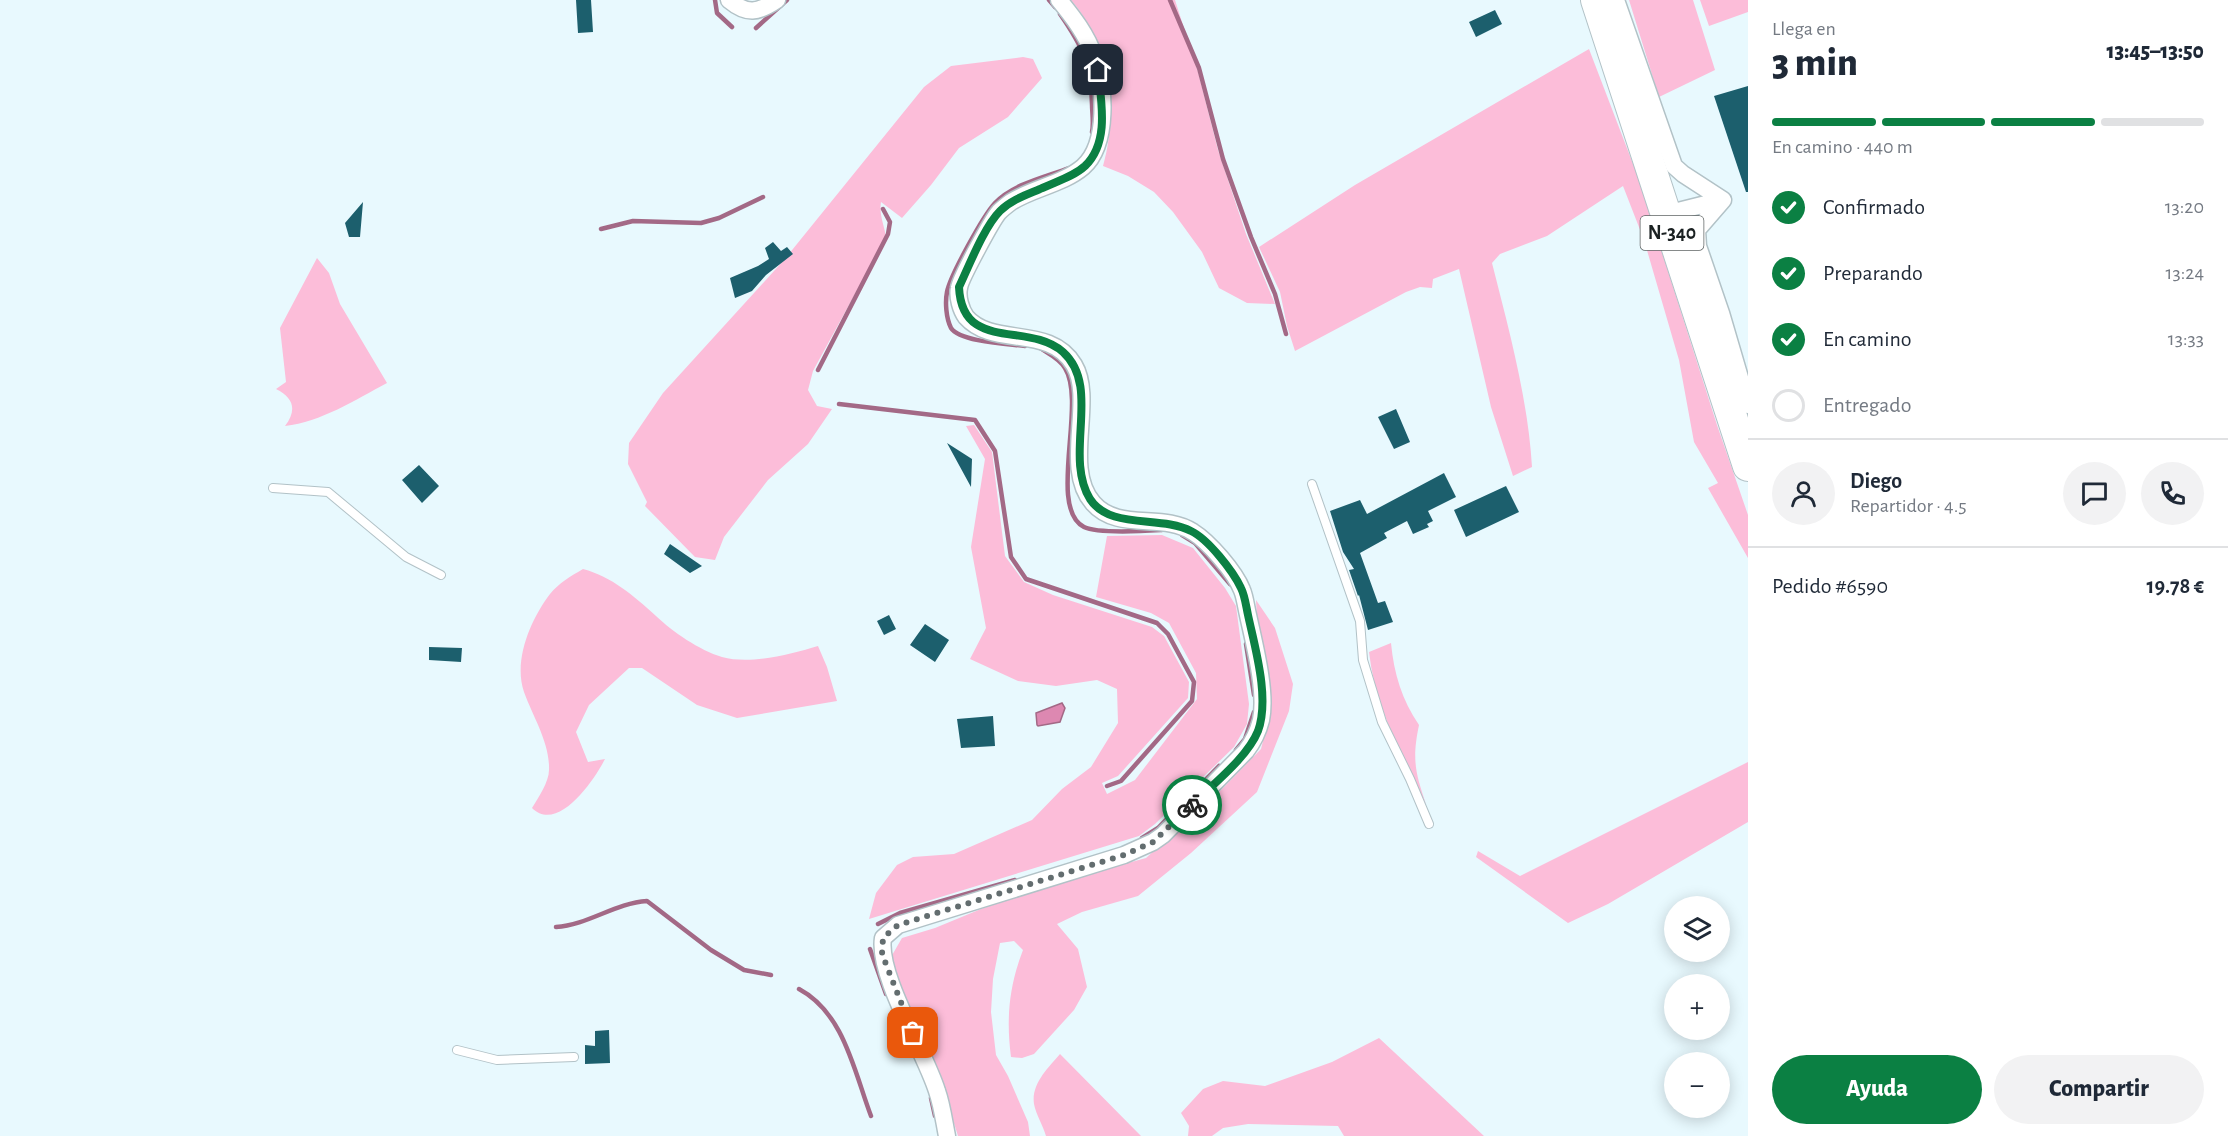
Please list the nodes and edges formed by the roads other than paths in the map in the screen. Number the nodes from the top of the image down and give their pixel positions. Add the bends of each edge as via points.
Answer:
1 (729, 0) edge
2 (777, 0) edge
3 (1059, 0) edge
4 (1596, 0) edge
5 (1616, 0) edge
6 (1723, 200) junction
7 (1666, 214) junction
8 (1748, 405) edge
9 (1748, 466) edge
10 (1312, 484) dead end
11 (273, 488) dead end
12 (441, 575) dead end
13 (1429, 824) dead end
14 (457, 1050) dead end
15 (574, 1057) dead end
16 (948, 1136) edge

1 - 2 street via 743,10 754,11
3 - 16 street via 1095,57 1102,130 1098,146 1073,174 1011,202 999,212 959,287 962,308 977,326 1048,343 1061,350 1075,366 1081,386 1079,467 1084,490 1092,502 1115,518 1167,523 1193,532 1221,559 1242,589 1257,654 1262,719 1246,751 1153,842 1124,855 898,925 883,938 882,954 937,1090
4 - 7 highway, N-340
5 - 6 street via 1674,166
6 - 7 street
6 - 8 street via 1697,231 1698,246
7 - 9 highway, N-340
10 - 13 lane via 1360,621 1362,660 1382,722
11 - 12 lane via 328,492 405,557
14 - 15 lane via 497,1060

